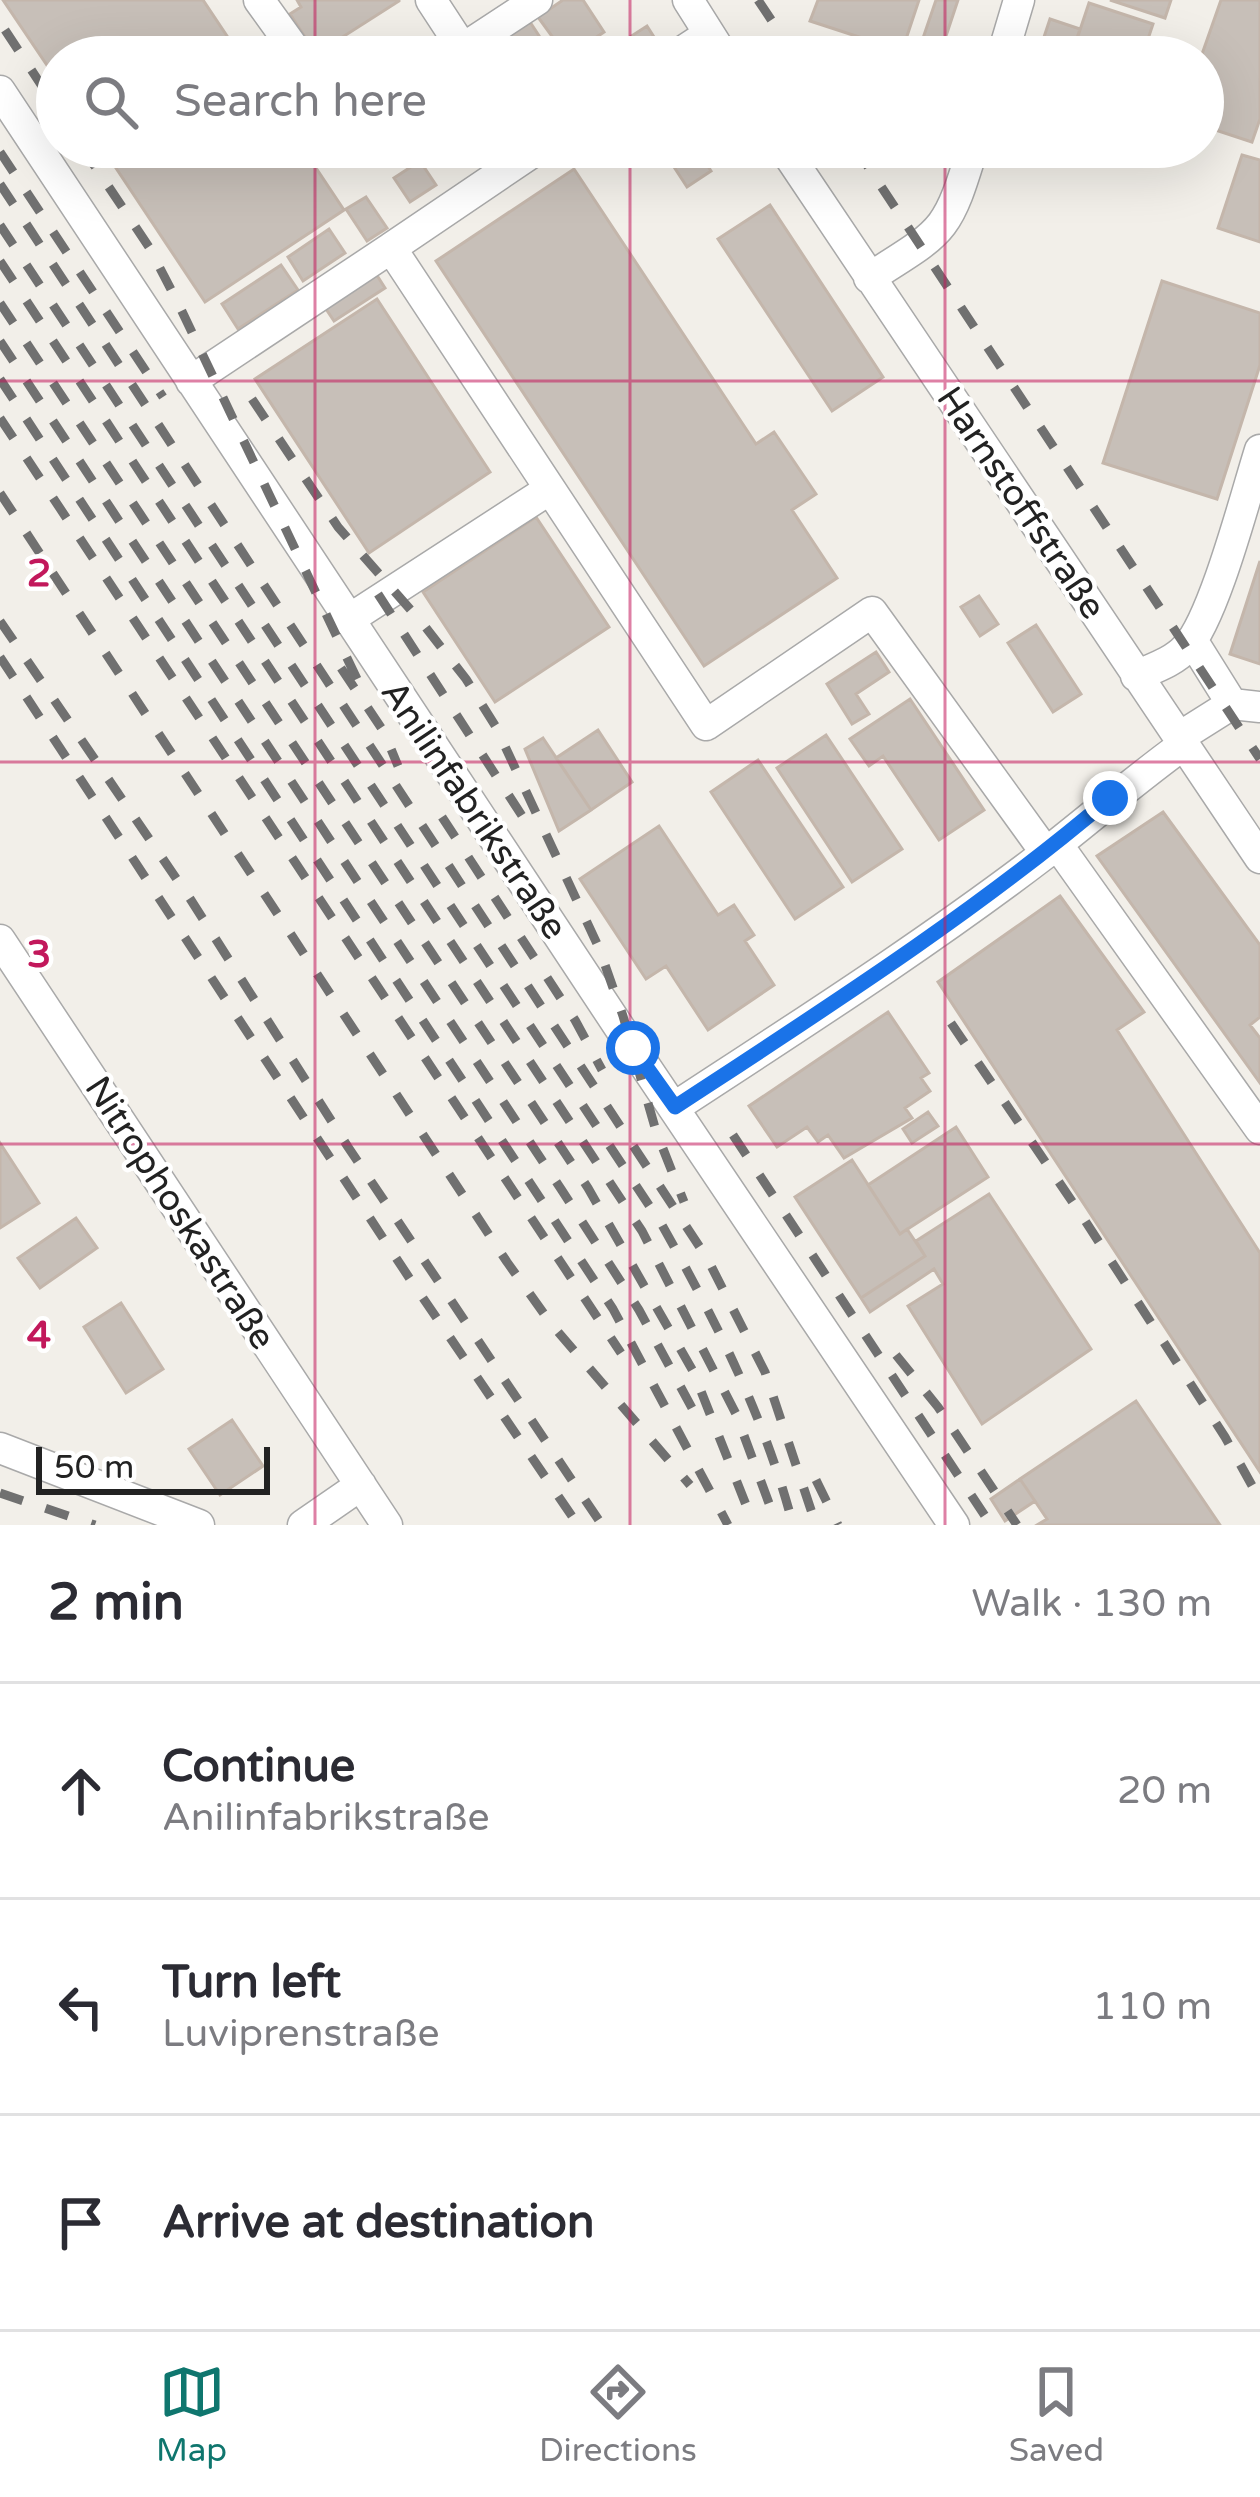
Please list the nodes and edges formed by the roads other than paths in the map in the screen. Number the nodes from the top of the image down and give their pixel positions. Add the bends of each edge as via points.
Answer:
1 (259, 0) edge
2 (431, 0) edge
3 (537, 0) edge
4 (688, 0) edge
5 (1019, 0) edge
6 (285, 36) edge
7 (448, 36) edge
8 (482, 36) edge
9 (710, 36) edge
10 (1008, 36) edge
11 (0, 91) edge
12 (36, 146) edge
13 (51, 168) edge
14 (509, 168) edge
15 (797, 168) edge
16 (967, 168) edge
17 (391, 248) junction
18 (869, 278) junction
19 (191, 381) junction
20 (1260, 450) edge
21 (550, 489) junction
22 (348, 620) junction
23 (1192, 640) junction
24 (1136, 676) junction
25 (1246, 705) edge
26 (1181, 742) junction
27 (1052, 848) junction
28 (1260, 858) edge
29 (1, 943) edge
30 (675, 1107) junction
31 (1260, 1129) edge
32 (0, 1448) edge
33 (361, 1486) junction
34 (199, 1525) edge
35 (303, 1525) edge
36 (387, 1525) edge
37 (954, 1525) edge

1 - 6 street
2 - 7 street
3 - 8 street
4 - 9 street
5 - 10 street
11 - 12 street, Anilinfabrikstraße
13 - 19 street, Anilinfabrikstraße
14 - 17 street
15 - 18 street, Harnstoffstraße
16 - 18 street via 938,234
17 - 19 street
17 - 21 street
18 - 24 street, Harnstoffstraße
19 - 22 street, Anilinfabrikstraße
20 - 23 street
21 - 22 street
21 - 27 street via 706,725 872,612
22 - 30 street, Anilinfabrikstraße
23 - 24 street via 1169,662
23 - 25 street
24 - 26 street, Harnstoffstraße
25 - 26 street
26 - 27 street
26 - 28 street, Harnstoffstraße
27 - 30 street
27 - 31 street
29 - 33 street, Nitrophoskastraße
30 - 37 street, Anilinfabrikstraße
32 - 34 street
33 - 35 street
33 - 36 street, Nitrophoskastraße

